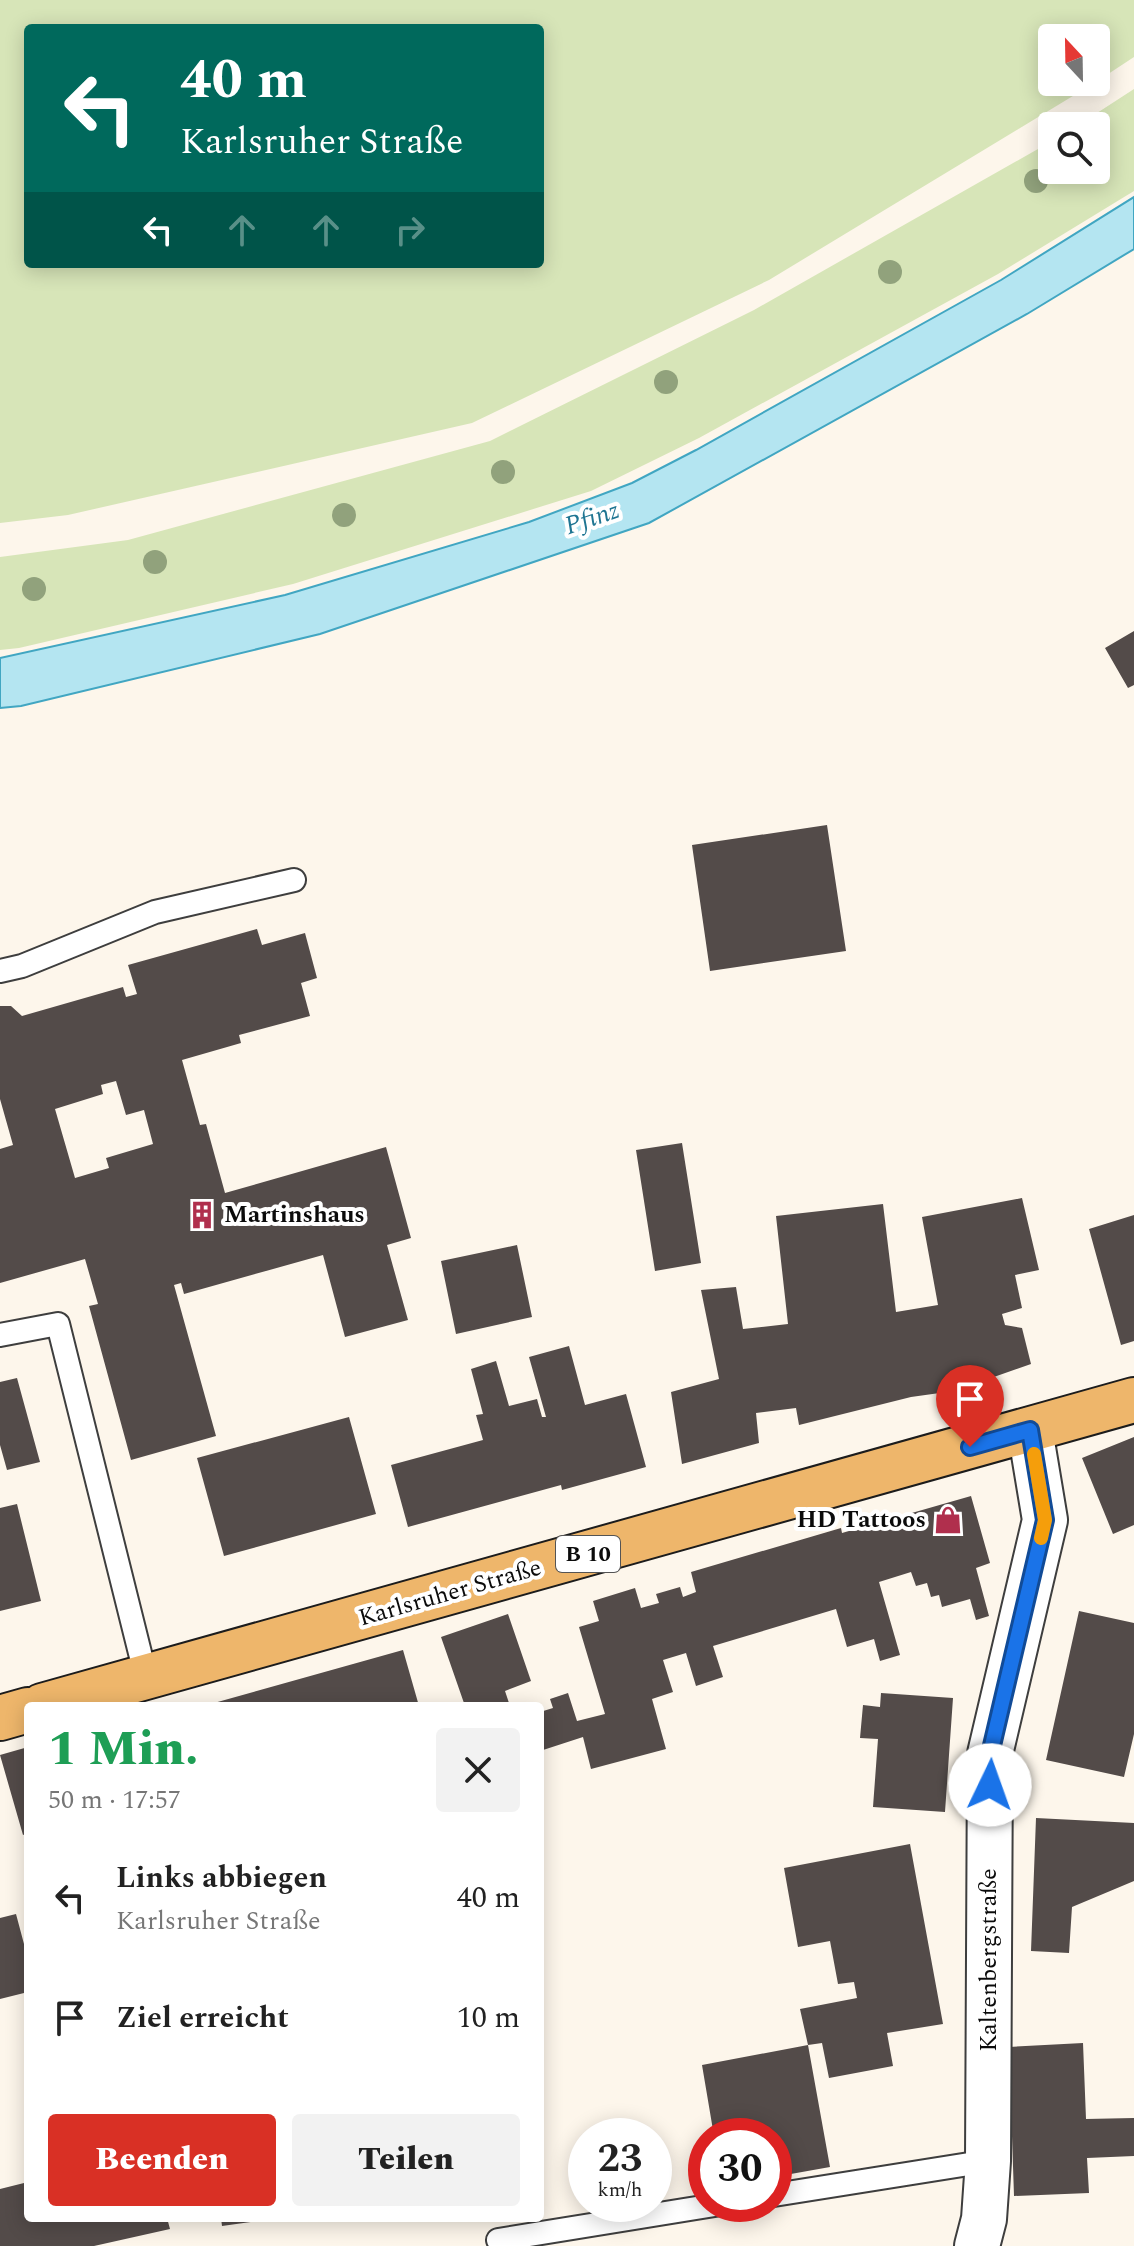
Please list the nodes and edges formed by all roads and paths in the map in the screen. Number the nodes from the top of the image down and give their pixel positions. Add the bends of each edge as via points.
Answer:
1 (294, 880) dead end
2 (0, 971) edge
3 (0, 1335) edge
4 (1134, 1400) edge
5 (1030, 1430) junction
6 (146, 1677) junction
7 (56, 1702) edge
8 (24, 1711) edge
9 (0, 1718) edge
10 (988, 2161) junction
11 (792, 2192) edge
12 (688, 2209) edge
13 (498, 2240) dead end
14 (977, 2246) edge

1 - 2 lane via 155,912
3 - 6 lane via 58,1324
4 - 5 main road, Karlsruher Straße / B 10
5 - 6 main road, Karlsruher Straße / B 10
5 - 10 street, Kaltenbergstraße via 1045,1520 990,1754
6 - 7 main road, Karlsruher Straße / B 10
8 - 9 main road
10 - 11 lane
10 - 14 street, Kaltenbergstraße
12 - 13 lane

